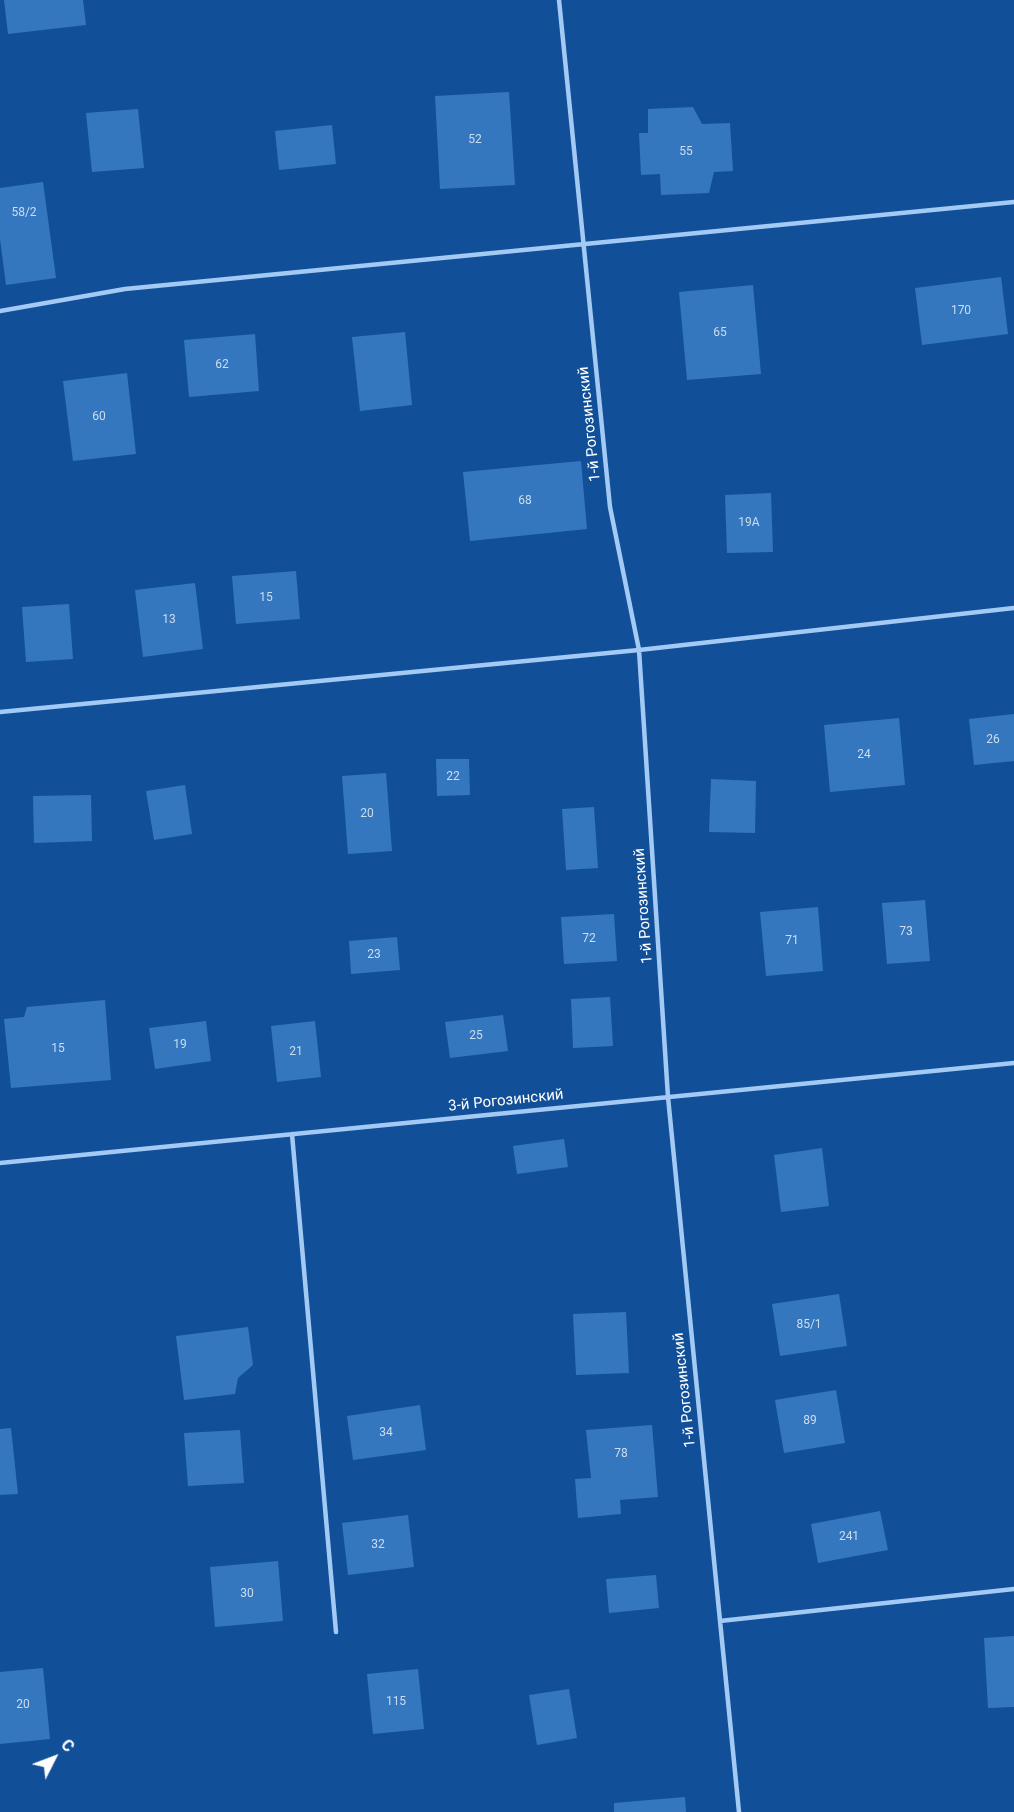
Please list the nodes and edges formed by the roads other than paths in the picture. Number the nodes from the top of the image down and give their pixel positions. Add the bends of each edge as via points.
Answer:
1 (559, 0) edge
2 (1014, 202) edge
3 (584, 244) junction
4 (0, 311) edge
5 (1014, 608) edge
6 (639, 651) junction
7 (0, 712) edge
8 (1014, 1063) edge
9 (668, 1097) junction
10 (292, 1134) junction
11 (0, 1163) edge
12 (1014, 1589) edge
13 (720, 1621) junction
14 (336, 1632) dead end
15 (739, 1812) edge

1 - 3 lane, 1-й Рогозинский
2 - 3 lane
3 - 4 lane via 125,289
3 - 6 lane, 1-й Рогозинский via 610,507
5 - 6 lane
6 - 7 lane
6 - 9 lane, 1-й Рогозинский
8 - 9 lane, 3-й Рогозинский
9 - 10 lane, 3-й Рогозинский
9 - 13 lane, 1-й Рогозинский
10 - 11 lane, 3-й Рогозинский
10 - 14 lane
12 - 13 lane
13 - 15 lane, 1-й Рогозинский

